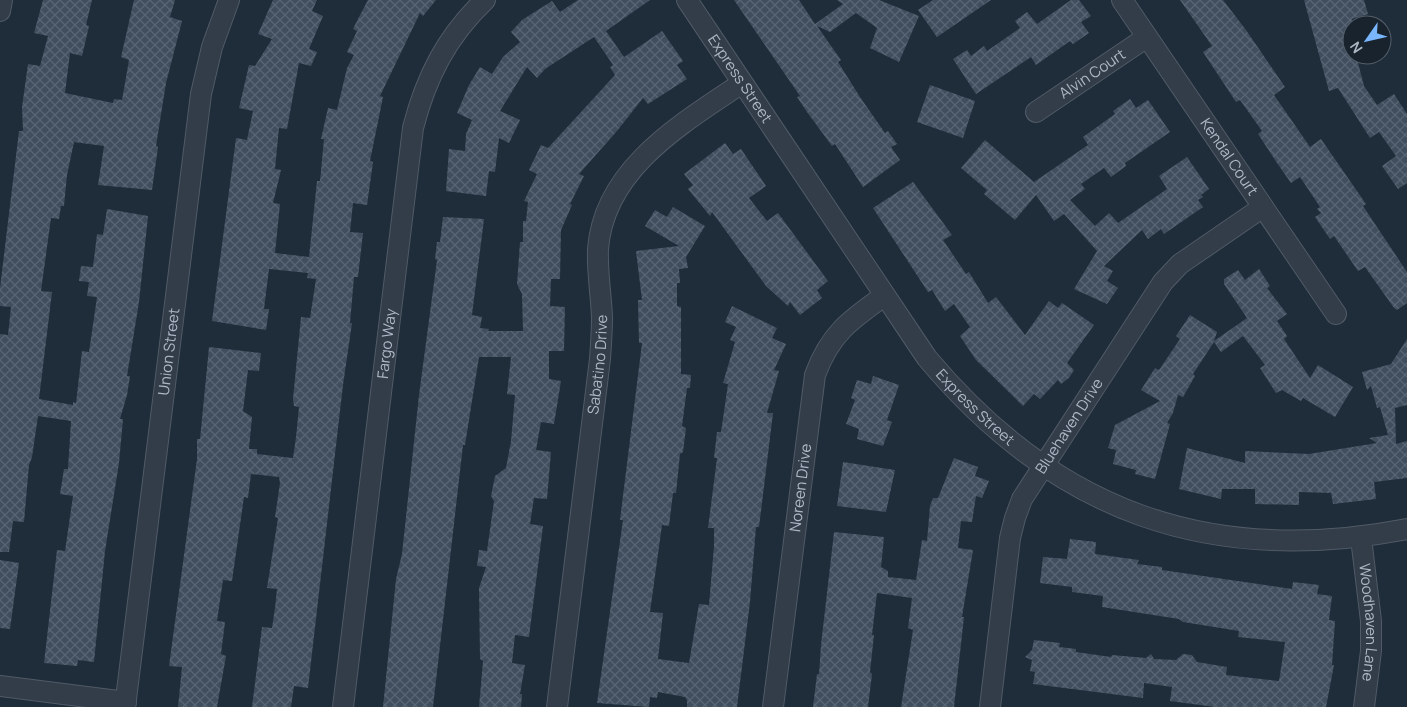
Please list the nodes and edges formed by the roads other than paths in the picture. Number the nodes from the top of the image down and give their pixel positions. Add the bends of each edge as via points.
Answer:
1 (2, 0) edge
2 (229, 0) edge
3 (485, 0) edge
4 (687, 0) edge
5 (1122, 0) edge
6 (0, 10) edge
7 (1147, 37) junction
8 (742, 83) junction
9 (1036, 112) dead end
10 (1263, 207) junction
11 (884, 296) junction
12 (1336, 314) dead end
13 (1042, 466) junction
14 (1407, 529) edge
15 (1361, 538) junction
16 (0, 686) edge
17 (125, 704) edge
18 (343, 707) edge
19 (557, 707) edge
20 (773, 707) edge
21 (990, 707) edge
22 (1364, 707) edge

1 - 6 street
2 - 17 street, Union Street via 212,47 201,94
3 - 18 street, Fargo Way via 468,16 433,68 413,128
4 - 8 street, Express Street
5 - 7 street, Kendal Court
7 - 9 street, Alvin Court
7 - 10 street, Kendal Court
8 - 11 street, Express Street
8 - 19 street, Sabatino Drive via 669,132 645,154 624,181 602,226 598,248 602,317 600,359
10 - 12 street, Kendal Court
10 - 13 street, Bluehaven Drive via 1180,264 1164,282
11 - 13 street, Express Street via 926,358 957,394 990,427
11 - 20 street, Noreen Drive via 848,321 833,338 815,375
13 - 15 street, Express Street via 1126,510 1174,526 1220,536 1268,541 1315,542
13 - 21 street, Bluehaven Drive via 1022,499 1013,525
14 - 15 street, Express Street
15 - 22 street, Woodhaven Lane via 1371,621
16 - 17 street

